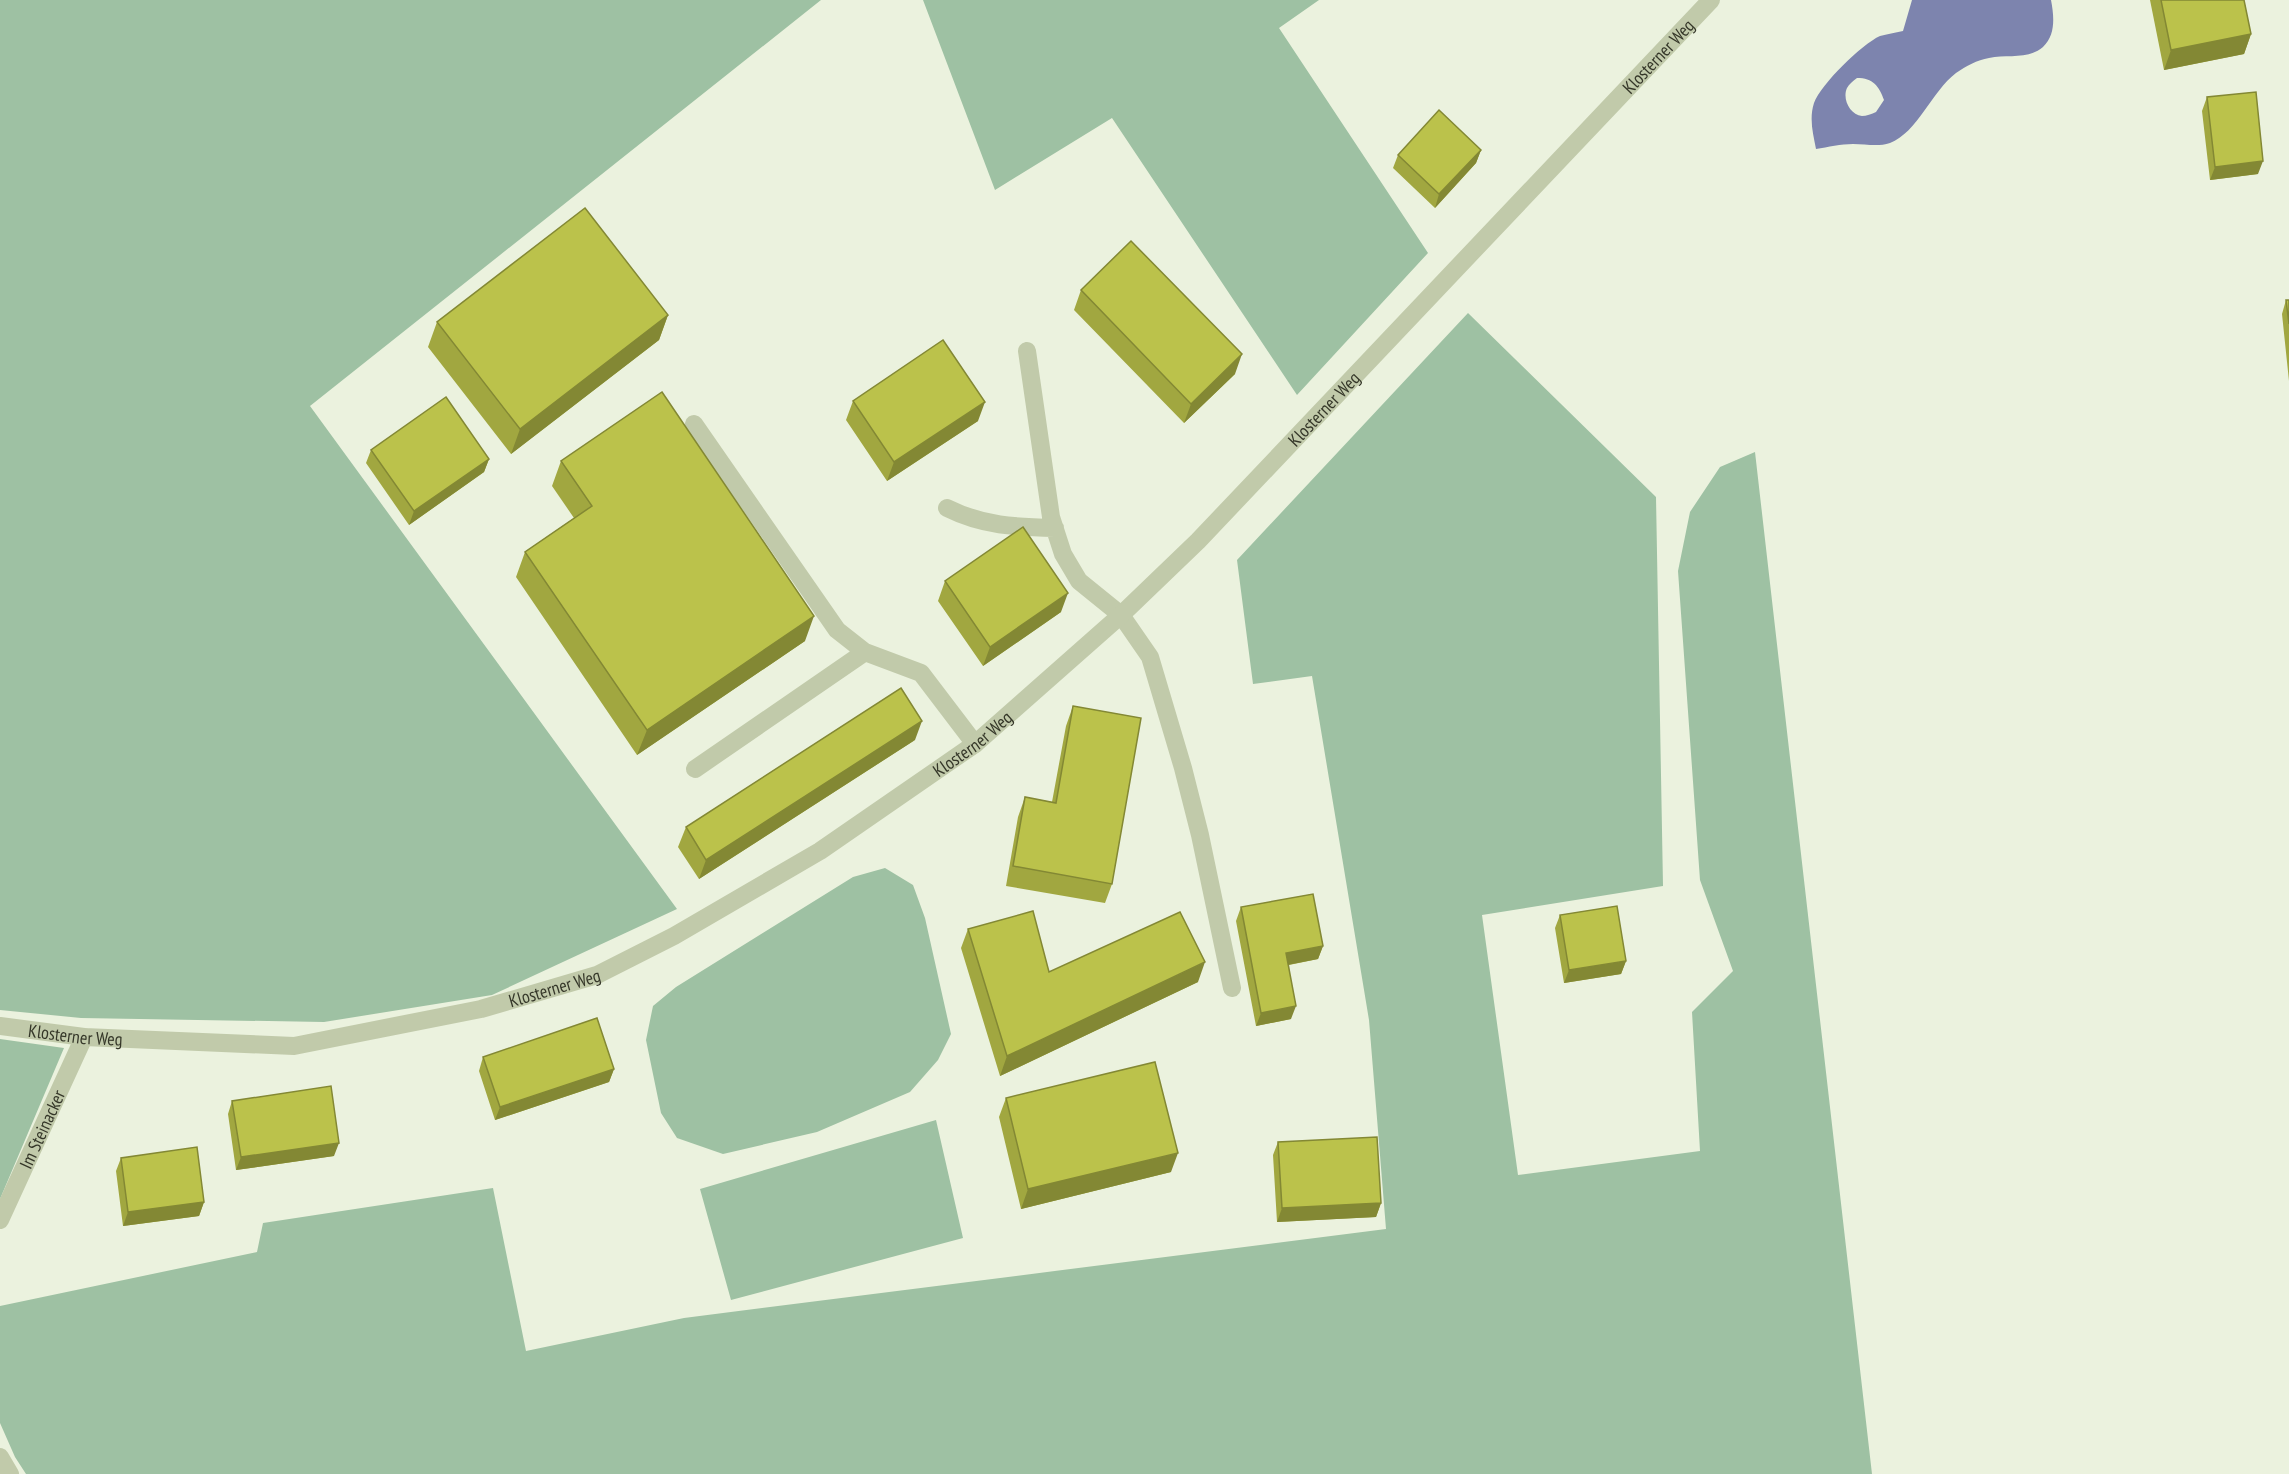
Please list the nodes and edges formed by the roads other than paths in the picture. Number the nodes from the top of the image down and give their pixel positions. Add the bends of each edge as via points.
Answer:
1 (1711, 0) edge
2 (1027, 351) dead end
3 (694, 424) dead end
4 (947, 508) dead end
5 (1055, 528) junction
6 (1121, 615) junction
7 (865, 652) junction
8 (975, 744) junction
9 (695, 769) dead end
10 (1232, 988) dead end
11 (0, 1026) edge
12 (84, 1037) junction
13 (0, 1220) edge
14 (0, 1457) edge
15 (10, 1474) edge

1 - 6 street, Klosterner Weg via 1198,541
2 - 5 street
3 - 7 street via 837,630
4 - 5 street via 966,518 1004,526
5 - 6 street via 1063,554 1079,581
6 - 8 street, Klosterner Weg
6 - 10 street via 1150,657 1200,835
7 - 8 street via 921,673
7 - 9 street
8 - 12 street, Klosterner Weg via 820,851 674,936 597,975 481,1009 294,1046
11 - 12 street, Klosterner Weg
12 - 13 street, Im Steinacker
14 - 15 street

